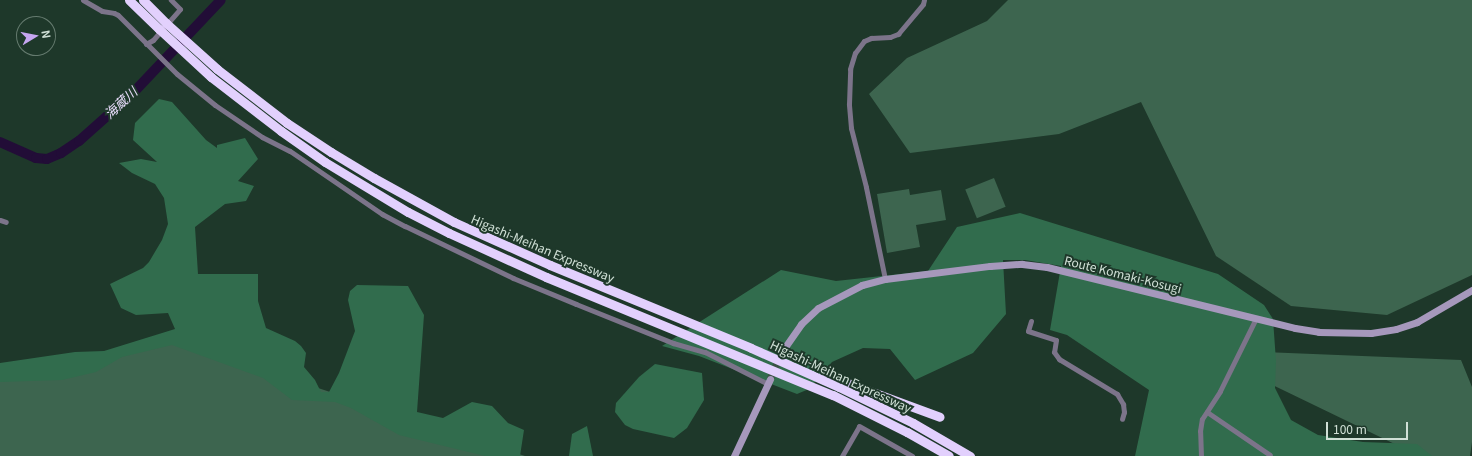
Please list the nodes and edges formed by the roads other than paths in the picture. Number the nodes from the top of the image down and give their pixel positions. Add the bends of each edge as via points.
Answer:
1 (83, 0) edge
2 (129, 0) edge
3 (143, 0) edge
4 (171, 0) edge
5 (924, 0) edge
6 (146, 44) junction
7 (0, 220) edge
8 (6, 222) dead end
9 (884, 279) junction
10 (1472, 290) edge
11 (1256, 318) junction
12 (1031, 321) dead end
13 (752, 348) junction
14 (783, 350) tunnel mouth
15 (769, 381) joint
16 (1207, 412) junction
17 (940, 418) dead end
18 (1122, 419) dead end
19 (737, 455) edge
20 (1270, 455) dead end
21 (842, 456) edge
22 (912, 456) edge
23 (948, 456) edge
24 (970, 456) edge
25 (1201, 456) edge

1 - 6 street via 102,11 118,15
2 - 23 highway, Higashi-Meihan Expressway, bridge via 211,77 281,131 325,162 408,212 546,277 814,387 873,415
3 - 13 highway, Higashi-Meihan Expressway, bridge via 217,69 287,123 374,178 454,222 543,262
4 - 6 street via 180,10 153,40
5 - 9 street via 924,4 898,34 871,38 864,42 855,53 850,69 851,128 866,187
6 - 15 street via 215,105 262,137 290,151 382,214 513,278 673,343 705,352
7 - 8 street
9 - 11 main road, Route Komaki-Kosugi via 1022,264 1047,267
9 - 14 main road, Route Komaki-Kosugi via 862,285 818,308 801,324
10 - 11 main road, Route Komaki-Kosugi via 1417,322 1381,332 1312,331
11 - 16 street
12 - 18 street via 1028,331 1056,340 1054,352 1059,359 1116,394 1123,404
13 - 17 highway
13 - 24 highway, Higashi-Meihan Expressway via 878,405
15 - 19 main road
16 - 20 street
16 - 25 street via 1202,419 1200,431
21 - 22 street via 859,426

